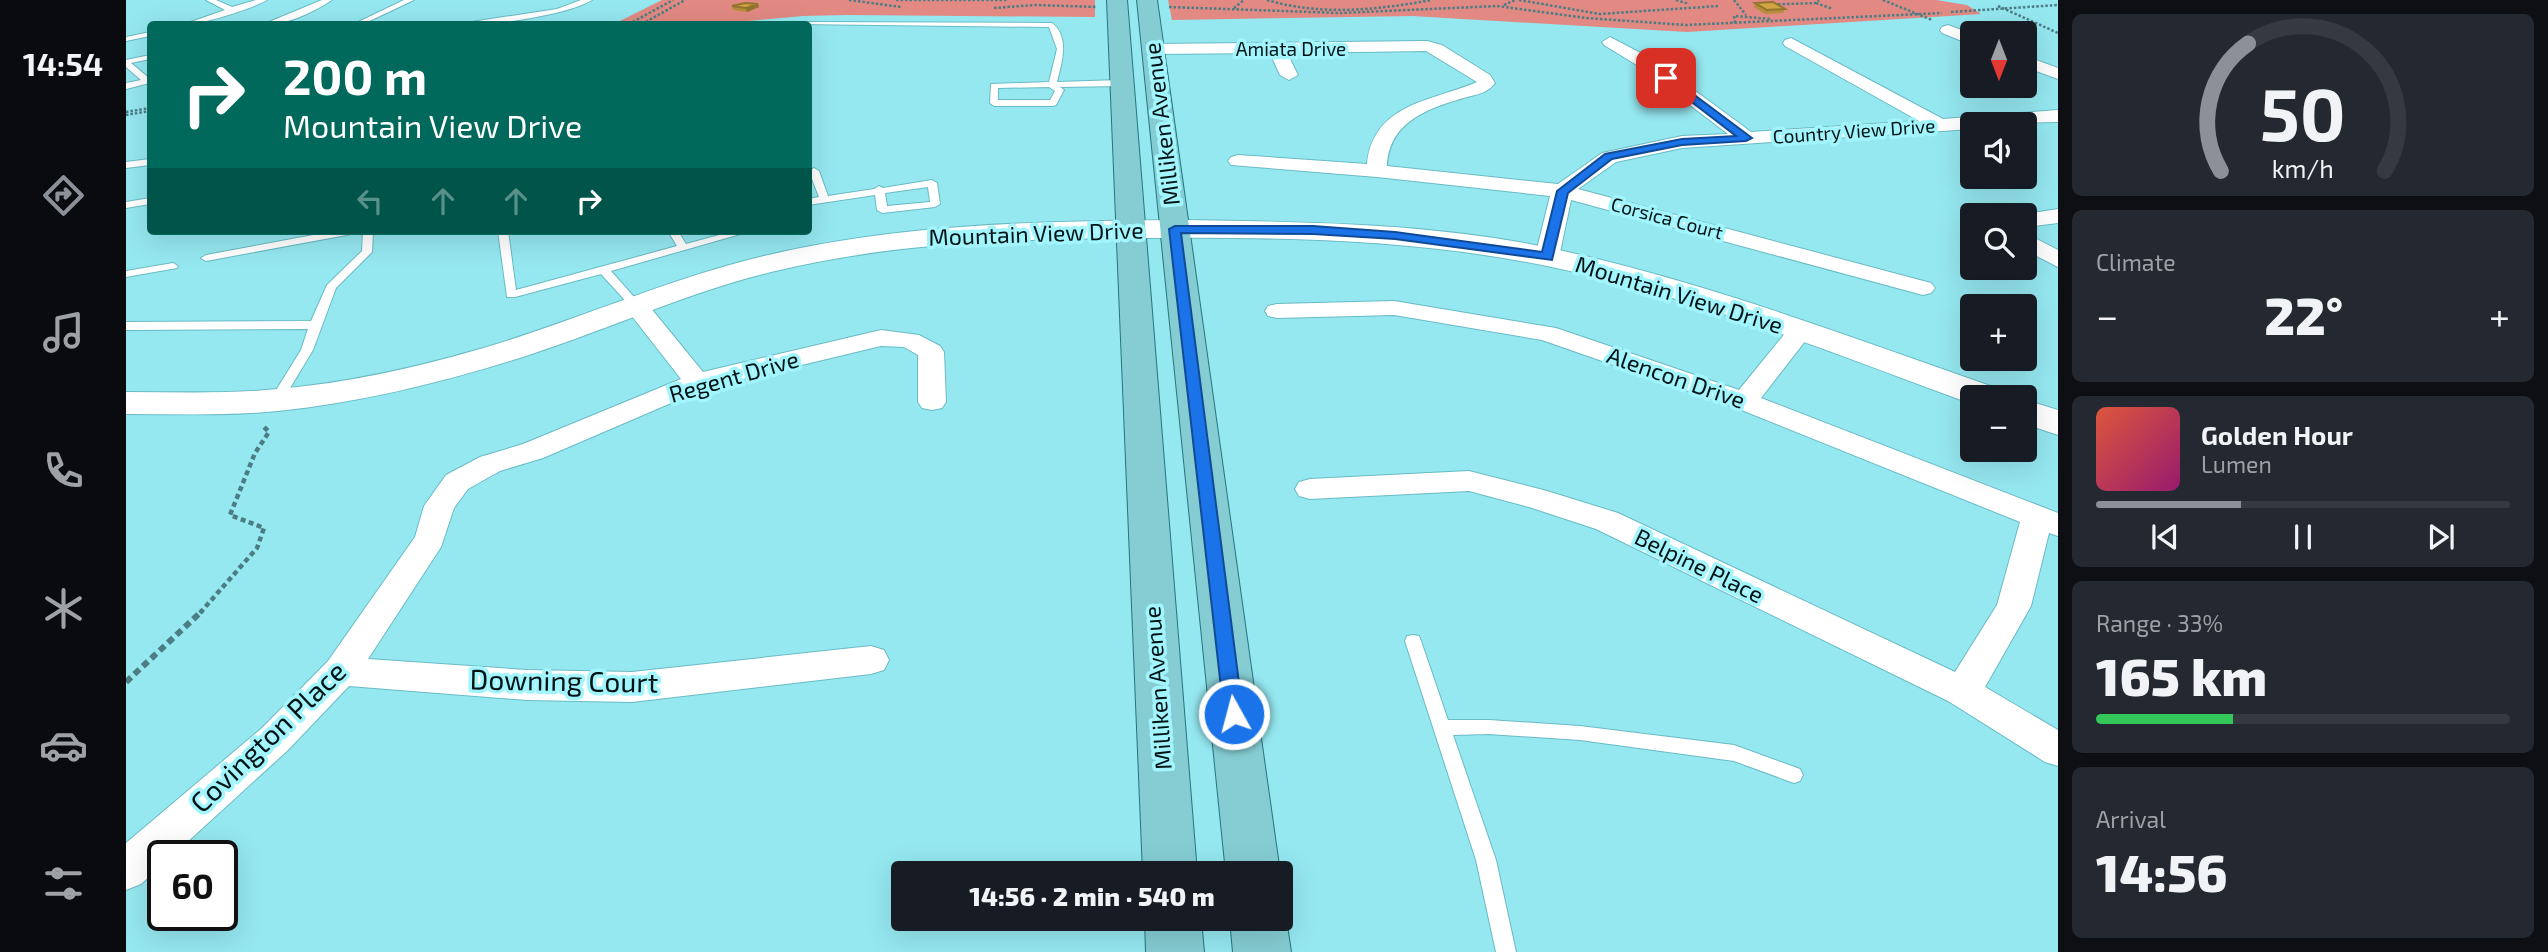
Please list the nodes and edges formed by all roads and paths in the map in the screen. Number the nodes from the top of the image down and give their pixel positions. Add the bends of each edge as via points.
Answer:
1 (210, 0) edge
2 (263, 0) edge
3 (328, 0) edge
4 (410, 0) edge
5 (589, 0) edge
6 (673, 0) edge
7 (685, 0) edge
8 (849, 0) edge
9 (896, 0) edge
10 (993, 0) edge
11 (1006, 0) edge
12 (1147, 0) edge
13 (1244, 0) edge
14 (1267, 0) edge
15 (1432, 0) edge
16 (1517, 0) edge
17 (1676, 0) edge
18 (1707, 0) edge
19 (1734, 0) edge
20 (1882, 0) edge
21 (986, 1) edge
22 (1818, 2) edge
23 (1107, 3) edge
24 (549, 5) dead end
25 (1702, 5) junction
26 (1760, 5) edge
27 (2058, 5) edge
28 (1497, 6) junction
29 (1718, 6) dead end
30 (1998, 6) dead end
31 (1008, 7) junction
32 (1168, 7) dead end
33 (910, 8) dead end
34 (1234, 8) junction
35 (1833, 9) dead end
36 (2004, 9) junction
37 (1326, 10) junction
38 (234, 11) junction
39 (558, 11) junction
40 (1600, 14) junction
41 (1919, 14) junction
42 (1746, 15) junction
43 (1602, 19) junction
44 (283, 20) joint
45 (1778, 20) junction
46 (1932, 20) dead end
47 (199, 21) edge
48 (279, 21) edge
49 (364, 21) edge
50 (484, 21) edge
51 (634, 21) edge
52 (647, 21) edge
53 (1735, 23) junction
54 (812, 24) edge
55 (1948, 30) dead end
56 (2058, 33) edge
57 (147, 35) edge
58 (1960, 35) edge
59 (1608, 36) joint
60 (126, 39) edge
61 (1791, 43) dead end
62 (1154, 49) junction
63 (1277, 49) junction
64 (147, 58) edge
65 (126, 63) edge
66 (2037, 66) edge
67 (2058, 74) edge
68 (1289, 75) dead end
69 (147, 80) edge
70 (147, 82) edge
71 (1121, 83) junction
72 (126, 86) edge
73 (1052, 86) junction
74 (147, 110) edge
75 (126, 113) edge
76 (2058, 116) edge
77 (2037, 118) edge
78 (2037, 121) edge
79 (1960, 123) edge
80 (1939, 125) junction
81 (2058, 133) edge
82 (1746, 138) junction
83 (1238, 161) dead end
84 (147, 162) edge
85 (126, 165) edge
86 (814, 171) dead end
87 (1377, 171) junction
88 (879, 190) junction
89 (1562, 191) junction
90 (825, 200) junction
91 (147, 202) edge
92 (812, 202) edge
93 (126, 205) edge
94 (2058, 216) edge
95 (2037, 219) edge
96 (1131, 229) junction
97 (1175, 229) junction
98 (330, 235) edge
99 (368, 235) edge
100 (504, 235) edge
101 (676, 235) edge
102 (730, 235) edge
103 (683, 247) junction
104 (2037, 247) edge
105 (1547, 257) junction
106 (206, 258) dead end
107 (2058, 260) edge
108 (173, 266) dead end
109 (604, 270) junction
110 (126, 274) edge
111 (1923, 288) dead end
112 (636, 306) junction
113 (1277, 311) dead end
114 (315, 325) junction
115 (126, 326) edge
116 (1800, 331) junction
117 (697, 382) junction
118 (1960, 388) edge
119 (932, 401) dead end
120 (1744, 401) junction
121 (126, 403) edge
122 (267, 411) junction
123 (2037, 415) edge
124 (2058, 423) edge
125 (457, 482) joint
126 (1310, 489) dead end
127 (2048, 521) edge
128 (1413, 641) dead end
129 (871, 660) dead end
130 (341, 671) junction
131 (126, 682) edge
132 (1961, 691) junction
133 (1443, 728) junction
134 (2058, 750) edge
135 (1794, 775) dead end
136 (1169, 861) edge
137 (1252, 861) edge
138 (126, 870) edge
139 (1174, 931) edge
140 (1259, 931) edge
141 (1175, 952) edge
142 (1262, 952) edge
143 (1506, 952) edge

1 - 38 lane
2 - 38 lane
3 - 44 lane
4 - 49 lane
5 - 39 lane
6 - 51 path
7 - 52 path
8 - 33 path
9 - 21 path
10 - 11 path
10 - 21 path
11 - 31 path
12 - 62 main road, Milliken Avenue
13 - 34 path
14 - 37 path
15 - 37 path
16 - 28 path
16 - 40 path
17 - 25 path
18 - 25 path
19 - 42 path
20 - 41 path
21 - 31 path via 989,8
22 - 26 path
22 - 35 path
23 - 31 path
23 - 71 main road, Milliken Avenue
24 - 39 lane
25 - 29 path
25 - 40 path
27 - 36 path
28 - 37 path
28 - 43 path
30 - 36 path
32 - 34 path
34 - 37 path
36 - 41 path
36 - 56 path
38 - 47 lane
39 - 50 lane
40 - 43 path
41 - 45 path
41 - 46 path
42 - 45 path
42 - 53 path via 1734,16
43 - 53 path
43 - 59 path
44 - 48 lane
45 - 53 path
54 - 73 lane via 1052,25 1061,48
55 - 58 street
57 - 60 lane
59 - 82 street
61 - 80 street
62 - 63 street, Amiata Drive
62 - 97 main road, Milliken Avenue
63 - 68 street
63 - 87 street, Amiata Drive via 1427,46 1486,83 1406,116 1383,138
64 - 65 lane
65 - 69 lane
66 - 67 street
70 - 72 lane
71 - 73 lane
71 - 96 main road, Milliken Avenue
73 - 73 lane via 994,86 994,103 1053,103 1060,90
74 - 75 path
76 - 77 street, Country View Drive
78 - 81 street
79 - 80 street, Country View Drive
80 - 82 street, Country View Drive
82 - 89 street, Country View Drive via 1682,142 1609,157
83 - 87 street, Corsica Court
84 - 85 lane
86 - 90 lane
87 - 89 street, Corsica Court
88 - 88 lane via 932,183 935,204 882,210
88 - 90 lane
89 - 105 street
89 - 111 street, Corsica Court
90 - 92 lane
91 - 93 lane
94 - 95 street
96 - 97 street, Mountain View Drive
96 - 112 street, Mountain View Drive via 1001,231 838,250 764,265
96 - 136 main road, Milliken Avenue
97 - 105 street, Mountain View Drive via 1381,234
97 - 137 main road, Milliken Avenue
98 - 106 lane
99 - 114 lane via 367,252 331,287
100 - 109 lane via 511,295
101 - 103 lane
102 - 103 lane
103 - 109 lane
104 - 107 street
105 - 116 street, Mountain View Drive via 1632,277
108 - 110 lane
109 - 112 lane
112 - 117 street
112 - 122 street, Mountain View Drive via 499,354
113 - 120 street, Alencon Drive via 1394,308 1547,332
114 - 115 lane
114 - 122 lane via 307,350
116 - 118 street, Mountain View Drive
116 - 120 street
117 - 119 street, Regent Drive via 881,338 910,340 931,352
117 - 125 street, Regent Drive via 533,451 490,464
120 - 127 street, Alencon Drive
121 - 122 street, Mountain View Drive via 214,404
122 - 131 path via 269,432 255,453 230,515 264,528 257,548 209,604
123 - 124 street
125 - 130 street, Covington Place via 439,506 430,539
126 - 132 street, Belpine Place via 1469,481 1536,498 1607,522
127 - 132 street via 2014,607
128 - 133 lane
129 - 130 street, Downing Court via 632,687 527,685
130 - 138 street, Covington Place via 275,738
132 - 134 street, Belpine Place
133 - 135 lane via 1580,733 1707,749 1734,753
133 - 143 lane via 1486,860
139 - 141 main road
140 - 142 main road

